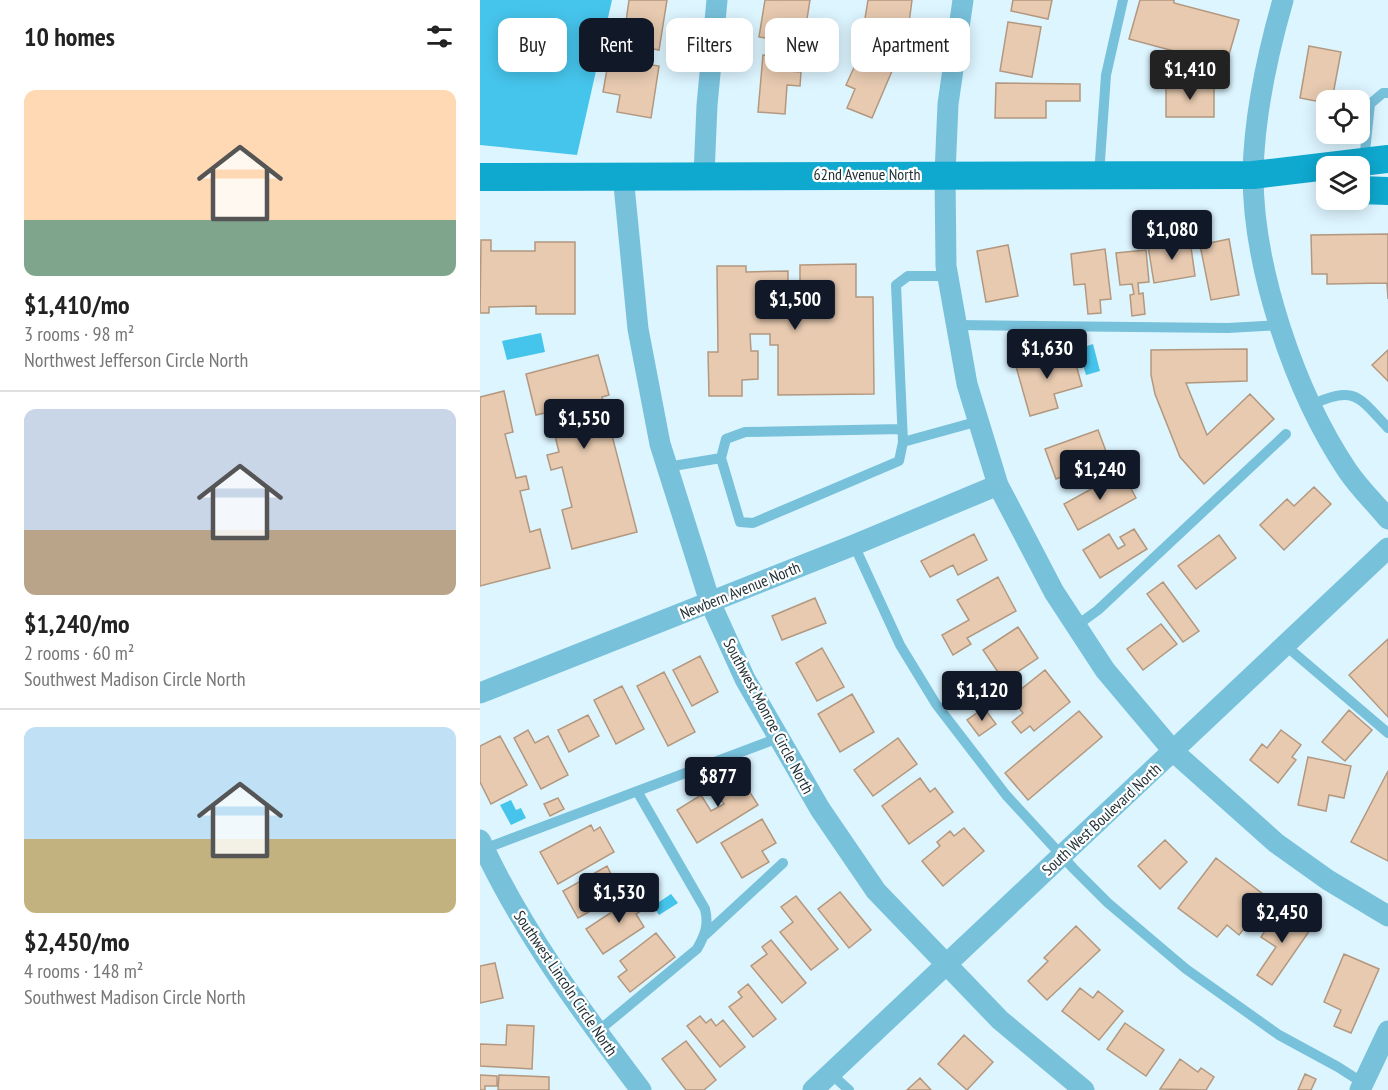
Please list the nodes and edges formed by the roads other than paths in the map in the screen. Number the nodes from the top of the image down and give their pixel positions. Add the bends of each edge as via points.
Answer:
1 (717, 0) edge
2 (963, 0) edge
3 (1123, 0) edge
4 (1283, 0) edge
5 (1388, 93) edge
6 (1376, 160) edge
7 (945, 174) junction
8 (704, 175) junction
9 (1099, 175) junction
10 (1253, 175) junction
11 (623, 176) junction
12 (480, 177) edge
13 (1316, 184) edge
14 (1370, 190) edge
15 (1388, 191) edge
16 (948, 276) junction
17 (957, 325) junction
18 (1280, 325) junction
19 (1311, 405) junction
20 (979, 421) junction
21 (1388, 428) edge
22 (902, 429) junction
23 (1286, 434) dead end
24 (903, 442) junction
25 (721, 458) junction
26 (667, 467) junction
27 (998, 485) junction
28 (1388, 519) edge
29 (854, 545) junction
30 (1388, 548) edge
31 (710, 602) junction
32 (1076, 626) junction
33 (1286, 646) junction
34 (480, 693) edge
35 (1388, 733) edge
36 (777, 738) junction
37 (1174, 752) junction
38 (637, 791) junction
39 (482, 844) edge
40 (1062, 854) junction
41 (783, 863) dead end
42 (1388, 916) edge
43 (705, 936) junction
44 (946, 965) junction
45 (1388, 1031) edge
46 (597, 1032) junction
47 (830, 1073) junction
48 (1361, 1087) edge
49 (641, 1090) edge
50 (813, 1090) edge
51 (849, 1090) edge
52 (1084, 1090) edge

1 - 8 street
2 - 7 street via 948,104
3 - 9 lane via 1106,75
4 - 10 street via 1260,94
5 - 6 lane via 1370,104
6 - 10 street, 62nd Avenue North
7 - 8 street, 62nd Avenue North
7 - 9 street, 62nd Avenue North
7 - 16 street
8 - 11 street, 62nd Avenue North
9 - 10 street, 62nd Avenue North
10 - 13 street, 62nd Avenue North
10 - 18 street via 1261,259
11 - 12 street, 62nd Avenue North
11 - 26 street, Southwest Monroe Circle North via 638,329
14 - 15 street
16 - 17 street
16 - 22 lane via 908,276 896,285
17 - 18 lane
17 - 20 street via 967,384
18 - 19 street
19 - 21 lane via 1335,394 1348,394 1363,401
19 - 28 street via 1348,471
20 - 24 lane
20 - 27 street
22 - 24 lane
22 - 25 lane via 745,432 726,439
23 - 32 lane via 1098,610
24 - 25 lane via 899,461 753,523 740,522
25 - 26 lane
26 - 31 street, Southwest Monroe Circle North
27 - 29 street, Newbern Avenue North
27 - 32 street
29 - 31 street, Newbern Avenue North
29 - 40 lane via 900,645 936,704 1006,795
30 - 33 street, South West Boulevard North
31 - 34 street, Newbern Avenue North
31 - 36 street, Southwest Monroe Circle North
32 - 37 street via 1104,670
33 - 35 lane
33 - 37 street, South West Boulevard North
36 - 38 lane
36 - 44 street, Southwest Monroe Circle North via 876,891
37 - 40 street, South West Boulevard North
37 - 42 street via 1276,843
38 - 39 lane
38 - 43 lane via 705,909
39 - 46 street, Southwest Lincoln Circle North via 543,954
40 - 44 street, South West Boulevard North
40 - 48 lane via 1108,903 1186,969
41 - 43 lane
43 - 46 lane via 697,950
44 - 47 street, South West Boulevard North
44 - 52 street, Southwest Monroe Circle North via 1000,1020
45 - 48 street
46 - 49 street, Southwest Lincoln Circle North
47 - 50 street, South West Boulevard North
47 - 51 lane

